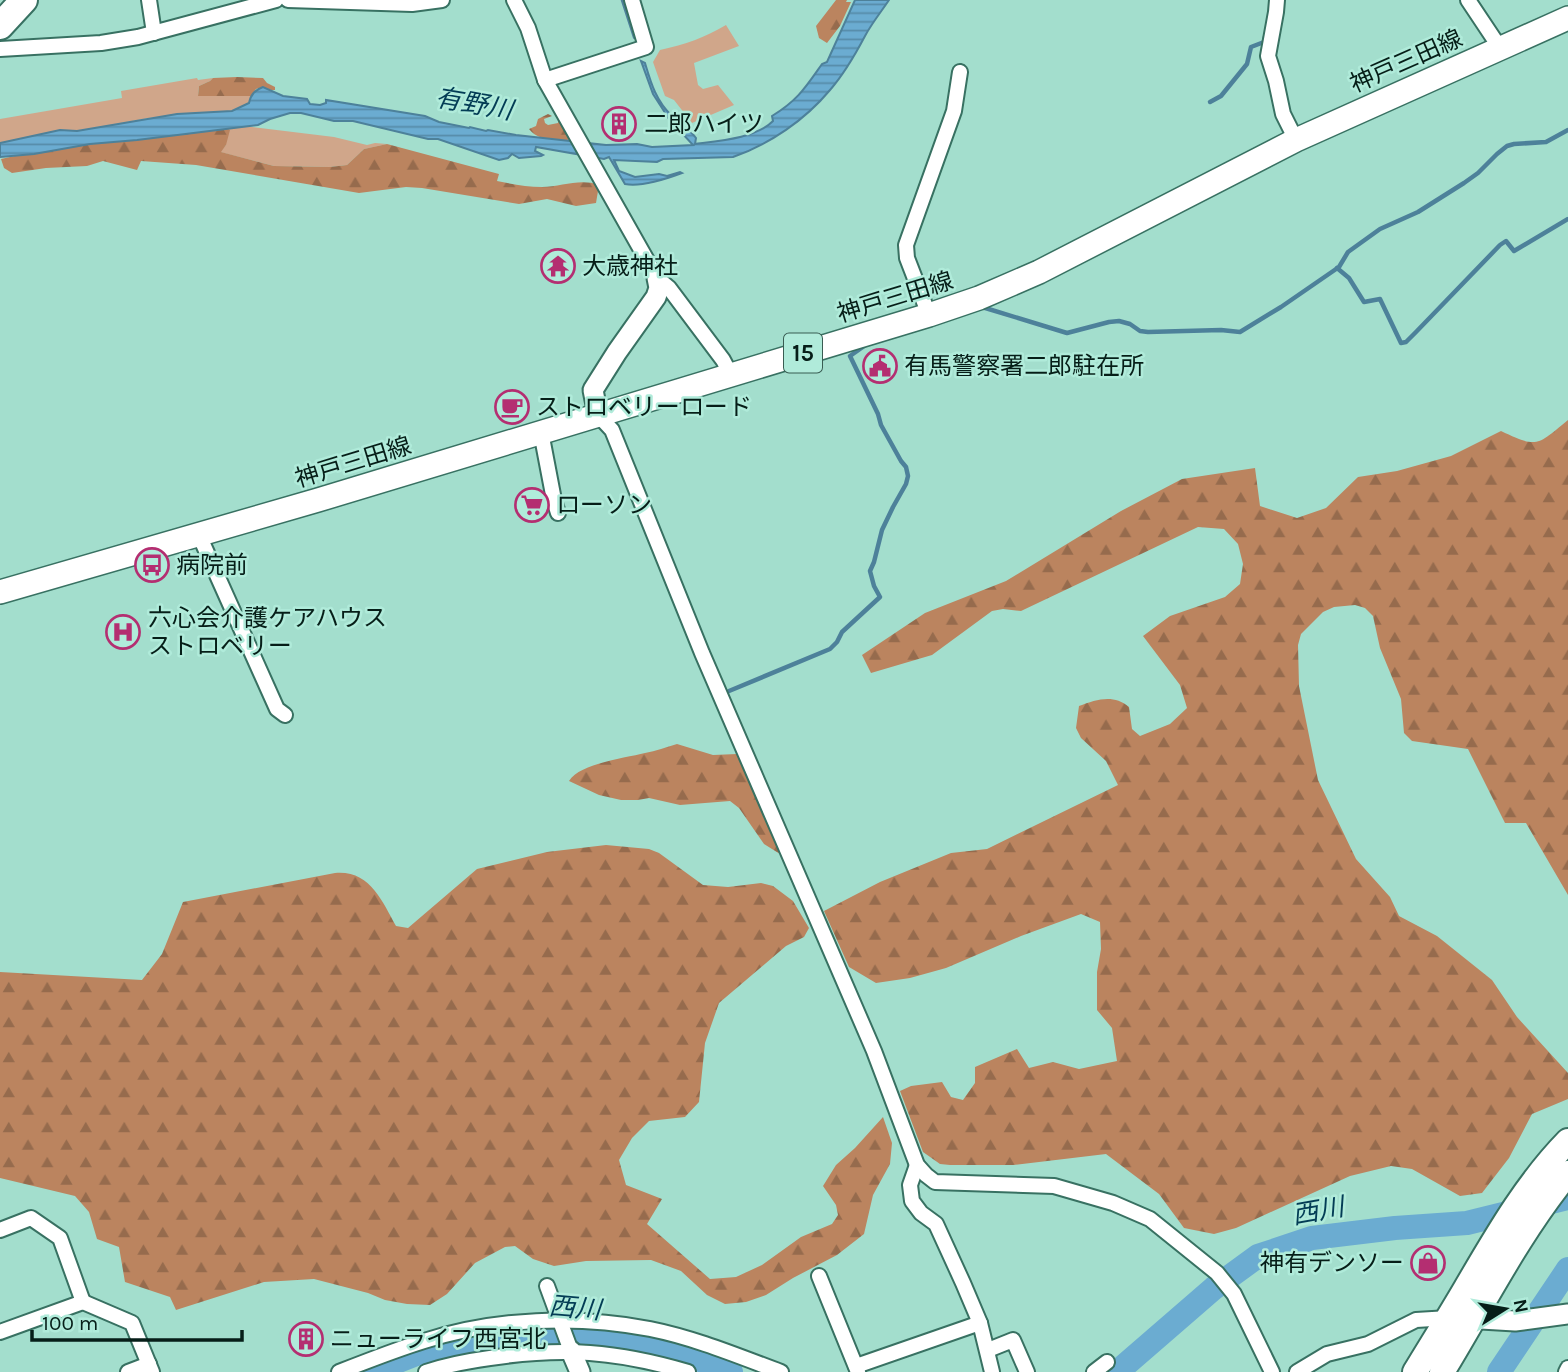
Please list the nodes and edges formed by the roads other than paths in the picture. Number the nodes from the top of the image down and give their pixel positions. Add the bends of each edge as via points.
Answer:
1 (24, 0) edge
2 (149, 0) edge
3 (276, 0) edge
4 (288, 0) edge
5 (301, 0) edge
6 (442, 0) edge
7 (514, 0) edge
8 (632, 0) edge
9 (1277, 0) edge
10 (1468, 0) edge
11 (244, 4) edge
12 (1568, 18) edge
13 (0, 26) edge
14 (155, 33) junction
15 (1500, 48) junction
16 (0, 49) edge
17 (960, 72) dead end
18 (545, 80) junction
19 (1296, 140) junction
20 (657, 278) junction
21 (929, 315) junction
22 (731, 375) junction
23 (598, 415) junction
24 (541, 432) junction
25 (558, 513) dead end
26 (199, 535) junction
27 (0, 592) edge
28 (285, 715) dead end
29 (1568, 1141) edge
30 (917, 1165) junction
31 (1568, 1173) edge
32 (0, 1230) edge
33 (819, 1276) dead end
34 (547, 1286) dead end
35 (83, 1302) junction
36 (1568, 1314) edge
37 (1449, 1318) junction
38 (1475, 1318) junction
39 (559, 1320) junction
40 (980, 1323) junction
41 (0, 1332) edge
42 (988, 1350) junction
43 (571, 1351) junction
44 (1107, 1362) dead end
45 (151, 1368) edge
46 (458, 1368) edge
47 (857, 1369) edge
48 (128, 1372) edge
49 (339, 1372) edge
50 (426, 1372) edge
51 (580, 1372) edge
52 (688, 1372) edge
53 (781, 1372) edge
54 (992, 1372) edge
55 (1027, 1372) edge
56 (1094, 1372) edge
57 (1272, 1372) edge
58 (1297, 1372) edge
59 (1415, 1372) edge
60 (1442, 1372) edge

1 - 13 highway
2 - 14 street
3 - 11 street
4 - 5 street
5 - 6 street via 412,4
7 - 18 street
8 - 18 street via 646,47
9 - 19 street via 1268,56 1283,114
10 - 15 street
11 - 14 street
12 - 15 main road, 神戸三田線 / 15
14 - 16 street via 101,43
15 - 19 main road, 神戸三田線 / 15
17 - 21 street via 954,111 906,245
18 - 20 street
19 - 21 main road, 神戸三田線 / 15 via 1039,272
20 - 22 street
20 - 23 street via 656,297 593,390
21 - 22 main road, 神戸三田線 / 15
22 - 23 main road, 神戸三田線 / 15
23 - 24 main road, 神戸三田線 / 15
23 - 30 street via 612,429 702,653 874,1051
24 - 25 street
24 - 26 main road, 神戸三田線 / 15
26 - 27 main road, 神戸三田線 / 15
26 - 28 street via 277,709
29 - 37 highway via 1496,1237
30 - 40 street via 910,1185 912,1201 936,1224
30 - 57 street via 936,1182 1054,1185 1150,1219 1217,1273 1234,1294
31 - 38 highway via 1524,1232
32 - 35 street via 31,1218 60,1238
33 - 47 street
34 - 39 street
35 - 41 street
35 - 45 street via 132,1323
36 - 38 street via 1515,1321
37 - 38 street
37 - 58 street via 1416,1320 1368,1345 1327,1354
37 - 59 highway
38 - 60 highway
39 - 43 street
39 - 49 street via 510,1323 425,1340
39 - 53 street via 650,1329
40 - 42 street
40 - 47 street
42 - 54 street
42 - 55 street via 1013,1340
43 - 46 street via 515,1354
43 - 51 street
43 - 52 street via 650,1361
44 - 56 street
45 - 48 street
46 - 50 street

